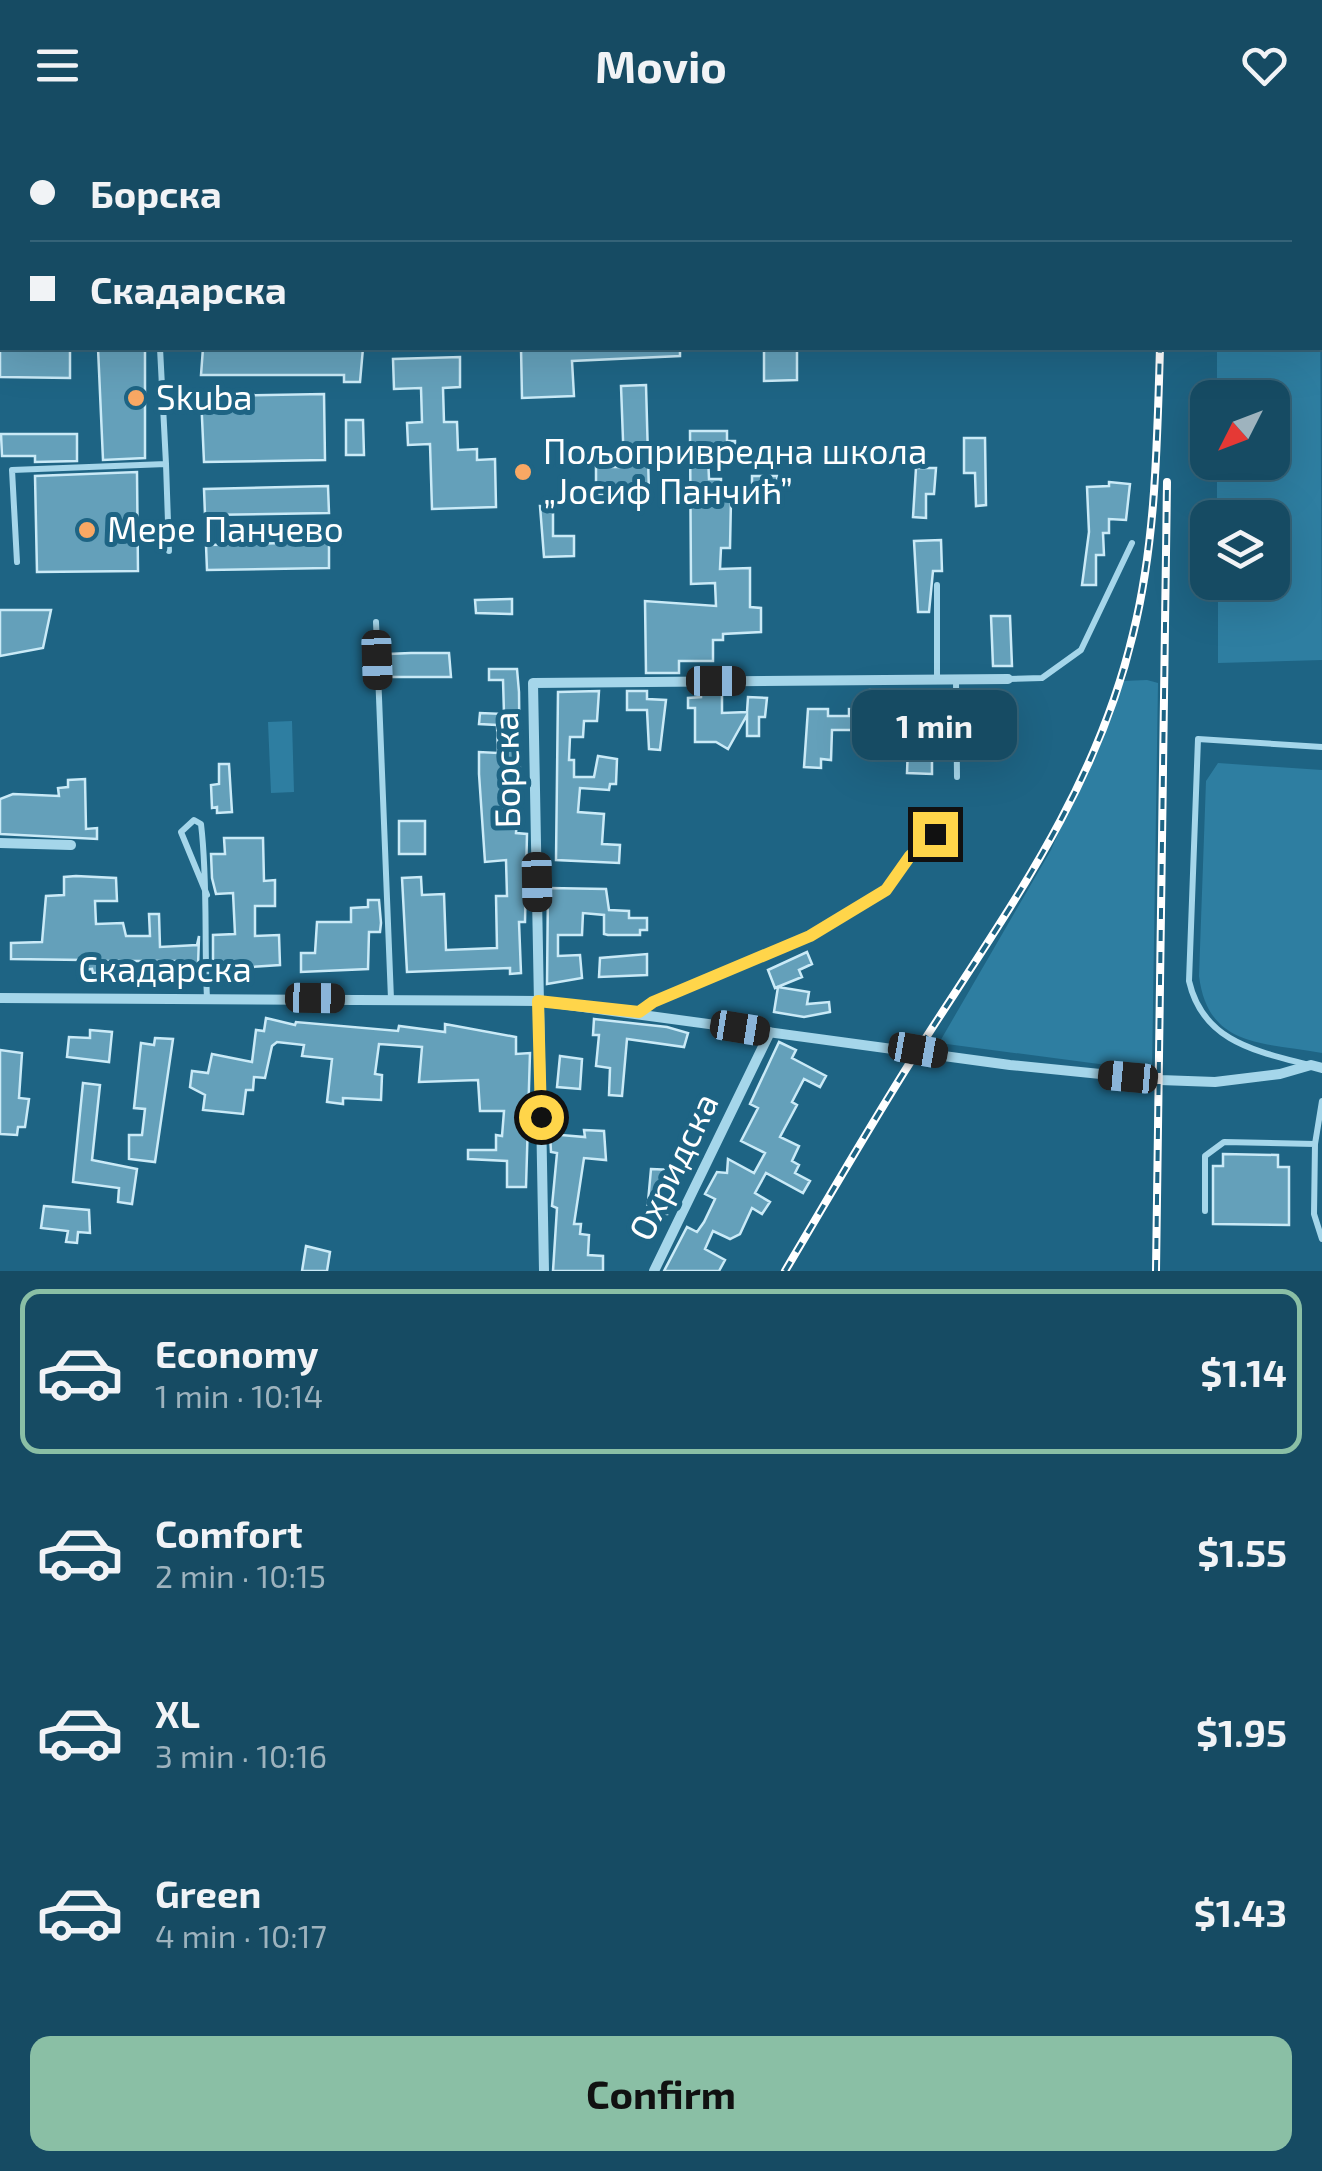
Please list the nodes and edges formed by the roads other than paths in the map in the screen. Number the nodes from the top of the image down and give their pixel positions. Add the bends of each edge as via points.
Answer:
1 (160, 350) edge
2 (166, 464) junction
3 (1132, 544) dead end
4 (169, 551) dead end
5 (17, 562) dead end
6 (938, 584) dead end
7 (376, 622) dead end
8 (1008, 679) joint
9 (956, 681) junction
10 (937, 682) junction
11 (1322, 747) edge
12 (957, 777) dead end
13 (950, 816) dead end
14 (0, 843) edge
15 (72, 845) dead end
16 (206, 895) junction
17 (0, 998) edge
18 (208, 998) junction
19 (391, 999) junction
20 (538, 1001) junction
21 (639, 1012) junction
22 (770, 1032) junction
23 (1318, 1068) edge
24 (1322, 1102) edge
25 (1315, 1144) junction
26 (1205, 1211) dead end
27 (1322, 1239) edge
28 (544, 1271) edge
29 (654, 1271) edge

1 - 2 lane
2 - 4 lane
2 - 5 lane via 12,470
3 - 8 lane via 1080,650 1042,678
6 - 10 lane
7 - 19 lane
8 - 9 street, Борска
9 - 10 street, Борска
9 - 12 lane
10 - 20 street, Борска via 534,683
11 - 23 lane via 1198,739 1190,943 1194,999 1214,1030
13 - 21 lane via 872,899 810,936
14 - 15 street
16 - 16 lane via 201,824 194,820 182,832 184,846
16 - 18 lane
17 - 18 street, Скадарска
18 - 19 street, Скадарска
19 - 20 street, Скадарска
20 - 21 street, Скадарска
20 - 28 street, Борска
21 - 22 street, Скадарска
22 - 23 street, Скадарска via 1160,1080 1253,1079
22 - 29 street, Охридска
24 - 25 lane
25 - 26 lane via 1224,1142 1205,1156
25 - 27 lane via 1314,1214

